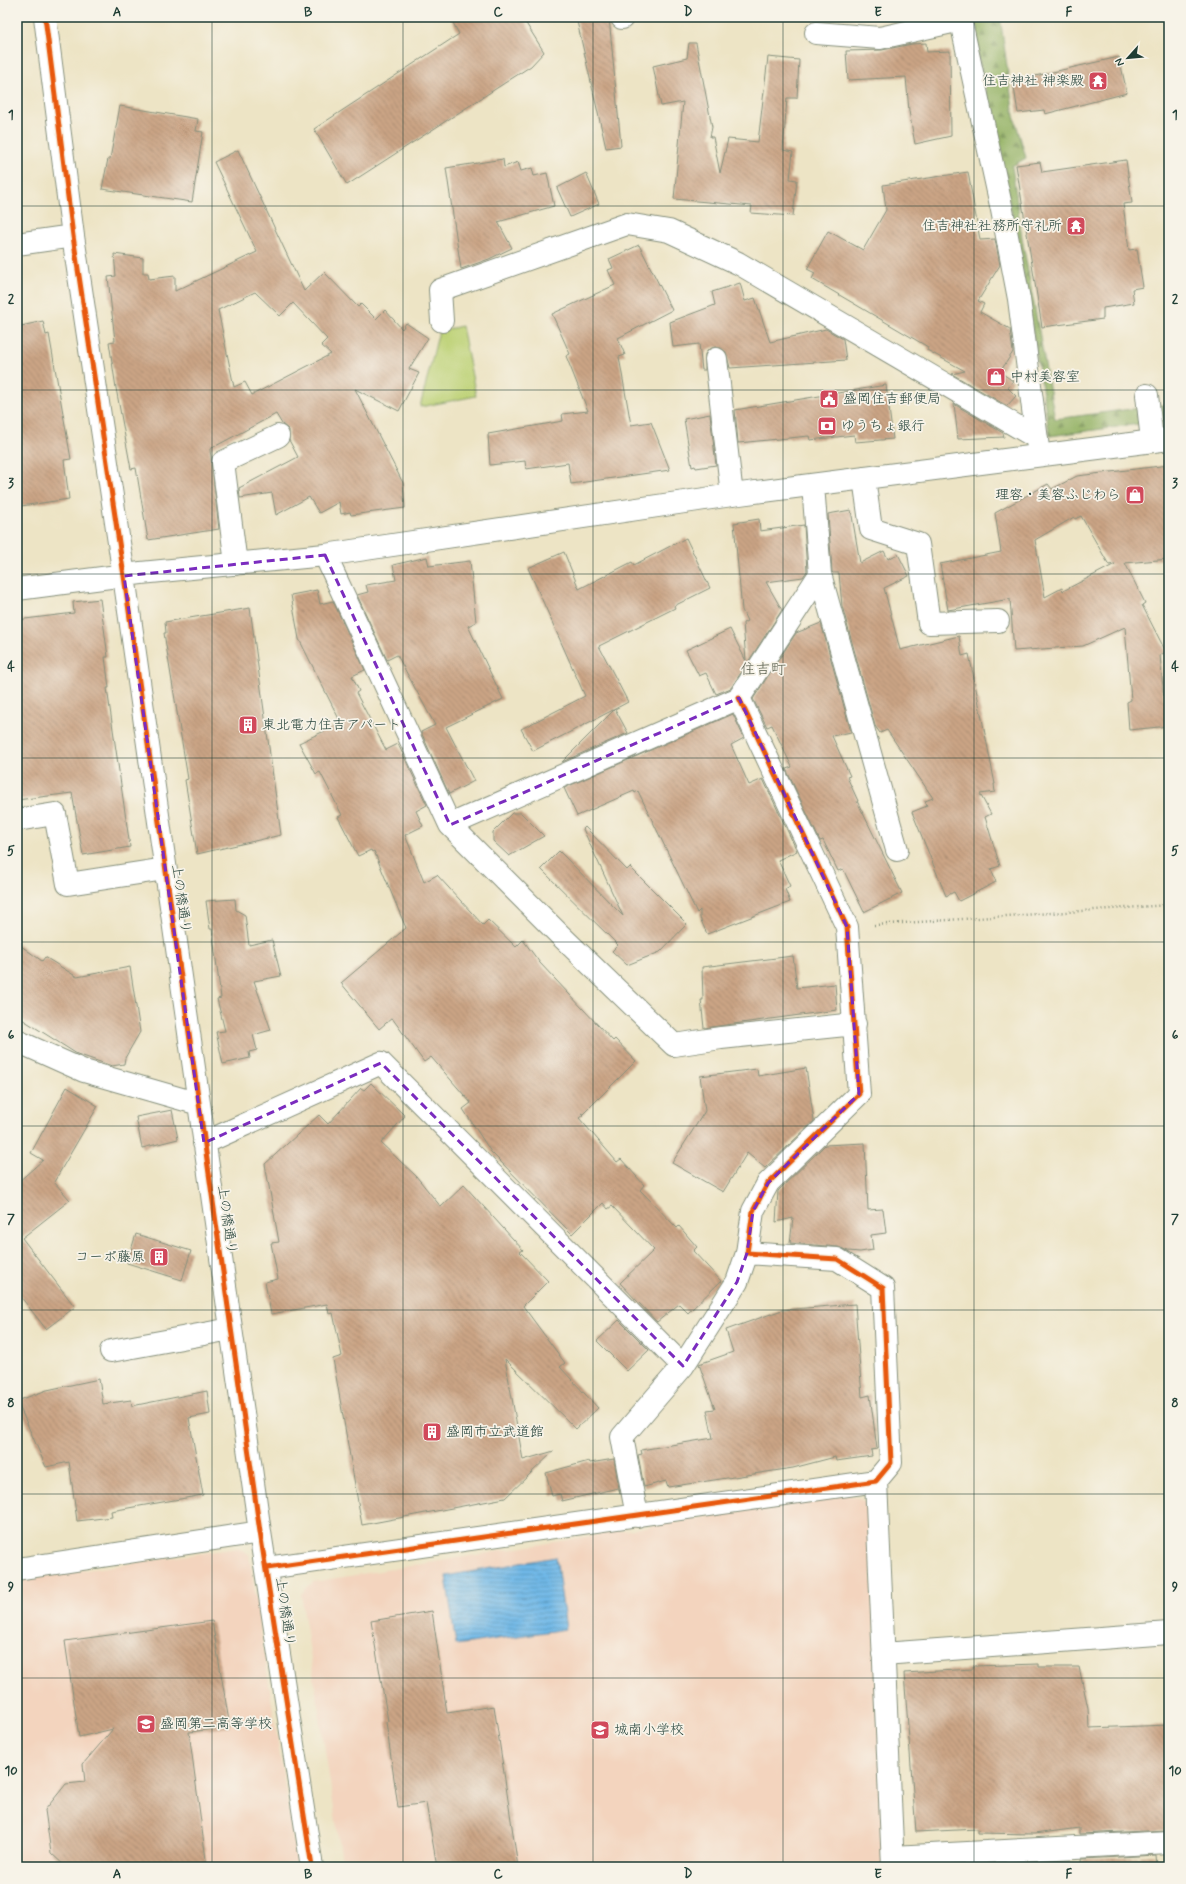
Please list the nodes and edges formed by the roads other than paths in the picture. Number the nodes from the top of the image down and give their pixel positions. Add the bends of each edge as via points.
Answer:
1 (45, 17) edge
2 (960, 19) edge
3 (816, 33) dead end
4 (73, 236) junction
5 (17, 244) edge
6 (442, 321) dead end
7 (716, 359) dead end
8 (1147, 395) dead end
9 (278, 436) dead end
10 (1160, 440) edge
11 (1038, 447) junction
12 (864, 478) junction
13 (813, 485) junction
14 (732, 495) junction
15 (325, 555) junction
16 (236, 564) junction
17 (820, 574) junction
18 (124, 576) junction
19 (17, 589) edge
20 (998, 621) dead end
21 (739, 698) junction
22 (17, 820) edge
23 (450, 825) junction
24 (897, 850) dead end
25 (165, 869) junction
26 (855, 1024) junction
27 (17, 1041) edge
28 (198, 1104) junction
29 (204, 1143) junction
30 (747, 1252) junction
31 (231, 1329) junction
32 (110, 1351) dead end
33 (683, 1366) junction
34 (876, 1481) junction
35 (637, 1516) junction
36 (260, 1532) junction
37 (267, 1568) junction
38 (17, 1569) edge
39 (1169, 1633) edge
40 (883, 1654) junction
41 (1169, 1842) edge
42 (893, 1862) edge
43 (312, 1867) edge

1 - 4 street, 上の橋通り
2 - 3 street via 880,38
2 - 11 street via 1019,299
4 - 5 street
4 - 18 street, 上の橋通り
6 - 11 street via 440,290 627,224 669,231 738,263
7 - 14 street
8 - 10 street
9 - 16 street via 223,462
10 - 11 street
11 - 12 street
12 - 13 street
12 - 20 street via 871,529 918,544 929,623
13 - 14 street
13 - 17 street
14 - 15 street
15 - 16 street
15 - 23 street
16 - 18 street
17 - 21 street
17 - 24 street
18 - 19 street
18 - 25 street, 上の橋通り
21 - 23 street
21 - 26 street via 847,927
22 - 25 street via 55,814 68,884
23 - 26 street via 674,1045
25 - 28 street, 上の橋通り
26 - 30 street via 859,1094 768,1183 753,1211
27 - 28 street via 84,1071
28 - 29 street, 上の橋通り
29 - 31 street, 上の橋通り
29 - 33 street via 381,1063
30 - 33 street via 737,1282
30 - 34 street via 837,1259 883,1288 891,1464
31 - 32 street
31 - 36 street, 上の橋通り
33 - 35 street via 622,1437
34 - 35 street
34 - 40 street
35 - 37 street
36 - 37 street, 上の橋通り
36 - 38 street
37 - 43 street, 上の橋通り
39 - 40 street
40 - 42 street
41 - 42 street

